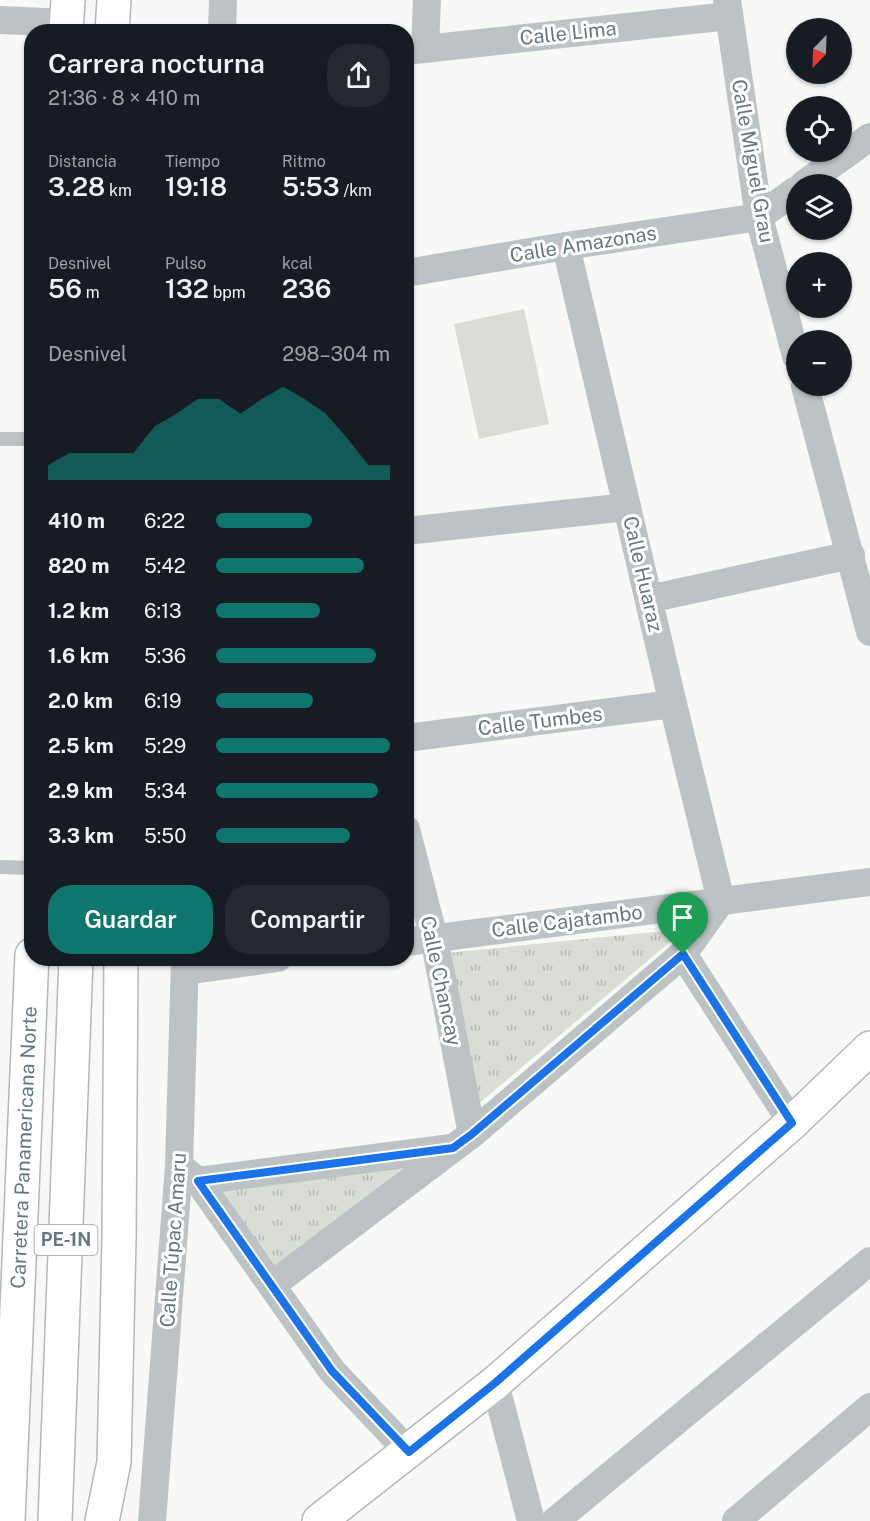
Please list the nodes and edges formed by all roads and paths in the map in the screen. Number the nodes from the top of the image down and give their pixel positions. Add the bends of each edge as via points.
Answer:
1 (114, 0) edge
2 (223, 0) edge
3 (427, 0) edge
4 (728, 8) edge
5 (67, 18) edge
6 (0, 20) edge
7 (112, 24) edge
8 (222, 24) edge
9 (416, 50) edge
10 (870, 137) edge
11 (818, 174) edge
12 (786, 197) edge
13 (759, 217) junction
14 (566, 246) junction
15 (414, 272) edge
16 (789, 330) edge
17 (808, 396) edge
18 (0, 439) edge
19 (24, 439) edge
20 (627, 507) junction
21 (414, 530) edge
22 (850, 555) junction
23 (649, 599) junction
24 (870, 632) edge
25 (674, 704) junction
26 (414, 737) edge
27 (414, 860) edge
28 (0, 867) edge
29 (24, 868) edge
30 (870, 882) edge
31 (722, 901) junction
32 (434, 938) junction
33 (414, 941) edge
34 (683, 954) junction
35 (32, 966) edge
36 (76, 966) edge
37 (121, 966) edge
38 (185, 966) edge
39 (870, 1048) edge
40 (792, 1123) junction
41 (462, 1141) junction
42 (188, 1173) junction
43 (870, 1261) edge
44 (272, 1285) junction
45 (495, 1383) junction
46 (870, 1407) edge
47 (409, 1452) junction
48 (8, 1521) edge
49 (55, 1521) edge
50 (102, 1521) edge
51 (152, 1521) edge
52 (320, 1521) edge
53 (531, 1521) edge
54 (555, 1521) edge
55 (736, 1521) edge

1 - 7 main road
2 - 8 street
3 - 9 street
4 - 9 street, Calle Lima
4 - 13 street, Calle Miguel Grau
5 - 6 street
10 - 11 street
12 - 13 street
13 - 14 street, Calle Amazonas
13 - 16 street, Calle Miguel Grau
14 - 15 street, Calle Amazonas
14 - 20 street, Calle Huaraz
17 - 22 street
18 - 19 lane
20 - 21 street
20 - 23 street, Calle Huaraz
22 - 23 street
22 - 24 street
23 - 25 street, Calle Huaraz
25 - 26 street, Calle Tumbes
25 - 31 street, Calle Huaraz
27 - 32 street, Calle Chancay
28 - 29 lane
30 - 31 street, Calle Cajatambo
31 - 32 street, Calle Cajatambo
31 - 34 street
32 - 33 street, Calle Cajatambo
32 - 41 street, Calle Chancay
34 - 40 street
34 - 41 street
35 - 48 main road, Carretera Panamericana Norte / PE-1N
36 - 49 main road, PE-1N
37 - 50 main road via 114,1462
38 - 42 street, Calle Túpac Amaru
39 - 40 main road
40 - 45 main road
41 - 42 street
41 - 44 street
42 - 44 street
42 - 51 street, Calle Túpac Amaru
43 - 54 street
44 - 47 street via 332,1371
45 - 47 main road
45 - 53 street
46 - 55 street
47 - 52 main road

